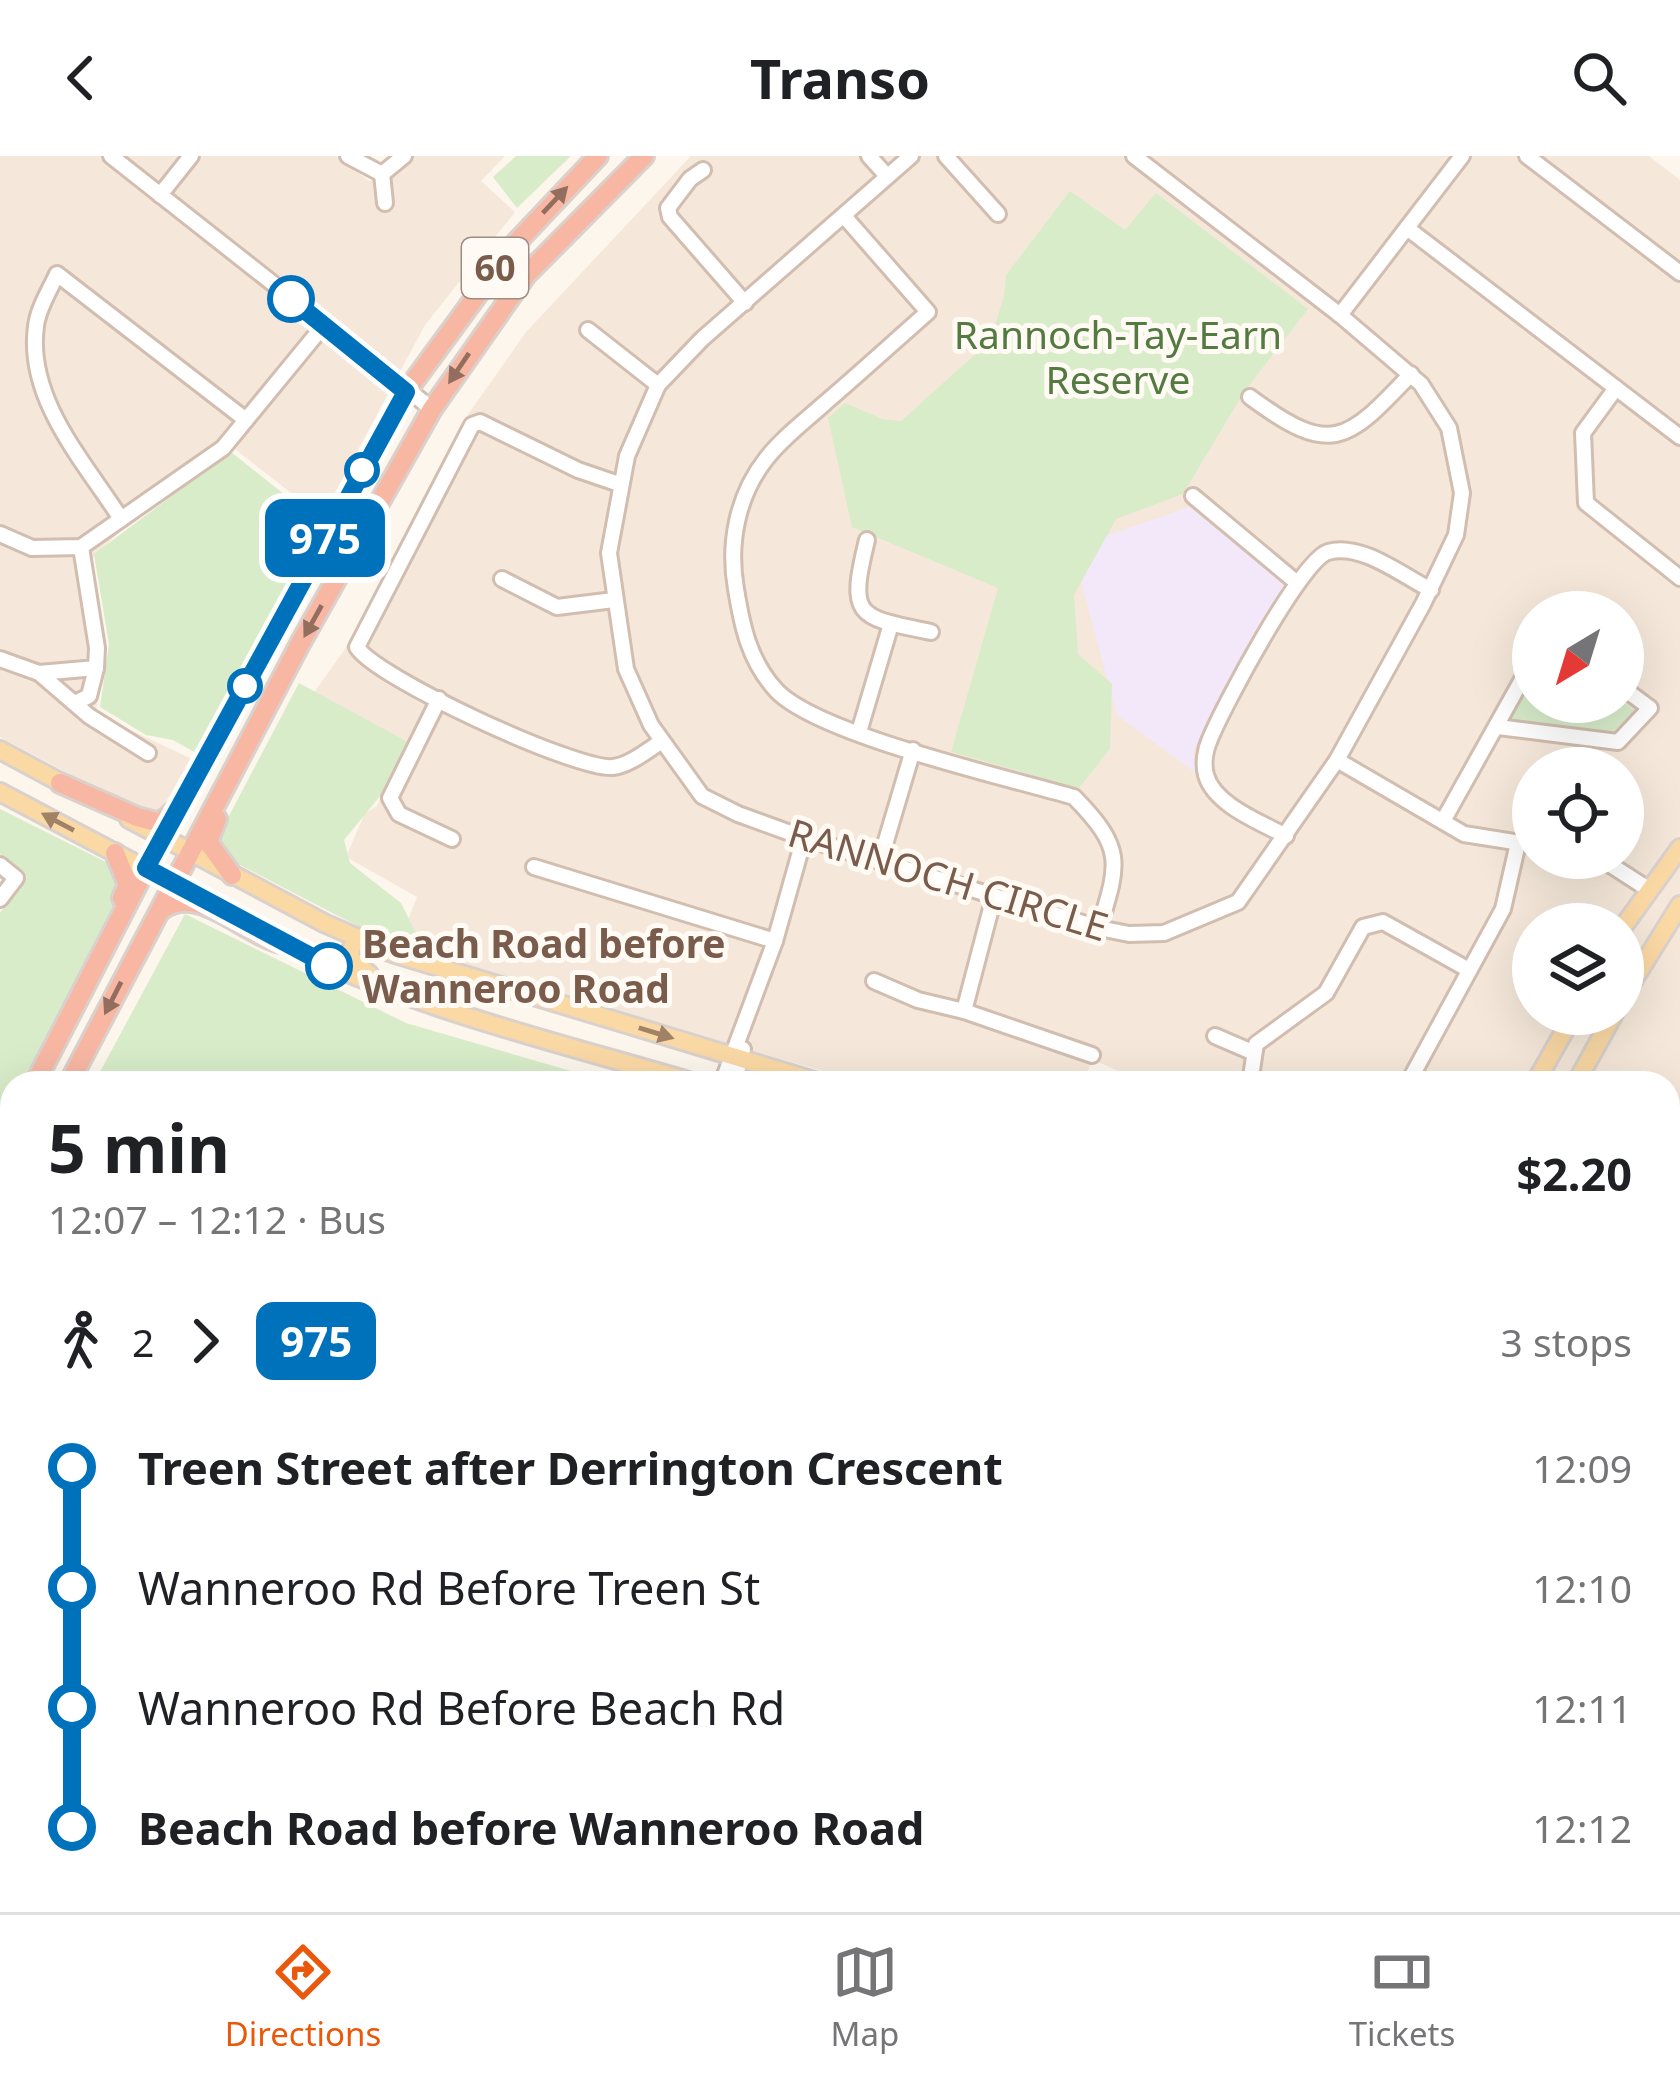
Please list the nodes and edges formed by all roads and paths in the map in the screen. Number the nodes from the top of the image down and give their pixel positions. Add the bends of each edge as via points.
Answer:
1 (112, 156) edge
2 (191, 156) edge
3 (348, 156) edge
4 (404, 156) edge
5 (598, 156) edge
6 (644, 156) edge
7 (868, 156) edge
8 (911, 156) edge
9 (946, 156) edge
10 (1134, 156) edge
11 (1462, 156) edge
12 (1527, 156) edge
13 (703, 170) dead end
14 (382, 173) junction
15 (887, 176) junction
16 (160, 195) junction
17 (385, 203) dead end
18 (998, 214) dead end
19 (844, 216) junction
20 (1407, 228) junction
21 (1680, 273) edge
22 (745, 302) junction
23 (1340, 315) junction
24 (324, 325) junction
25 (588, 330) dead end
26 (1411, 374) junction
27 (658, 385) junction
28 (1616, 388) junction
29 (406, 392) junction
30 (1250, 397) dead end
31 (432, 409) junction
32 (246, 420) junction
33 (1680, 437) edge
34 (619, 484) junction
35 (1193, 496) dead end
36 (121, 519) junction
37 (0, 534) edge
38 (867, 540) dead end
39 (81, 547) junction
40 (1680, 578) edge
41 (502, 579) dead end
42 (1296, 582) junction
43 (1430, 590) junction
44 (614, 600) junction
45 (891, 624) junction
46 (931, 632) dead end
47 (0, 659) edge
48 (96, 668) junction
49 (39, 673) junction
50 (440, 699) junction
51 (1512, 700) edge
52 (75, 704) junction
53 (1636, 723) edge
54 (1498, 727) junction
55 (859, 732) junction
56 (247, 742) junction
57 (662, 742) junction
58 (0, 750) edge
59 (913, 750) junction
60 (148, 753) dead end
61 (1336, 760) junction
62 (60, 783) junction
63 (0, 792) edge
64 (178, 807) junction
65 (1443, 821) junction
66 (1286, 836) junction
67 (162, 837) junction
68 (804, 838) junction
69 (452, 839) dead end
70 (1512, 842) edge
71 (1680, 848) edge
72 (189, 852) junction
73 (116, 853) junction
74 (880, 861) junction
75 (0, 865) edge
76 (534, 867) dead end
77 (146, 868) junction
78 (232, 875) junction
79 (1514, 879) edge
80 (1633, 879) edge
81 (172, 883) junction
82 (1648, 889) junction
83 (994, 897) junction
84 (0, 898) edge
85 (1639, 903) edge
86 (1680, 907) edge
87 (157, 913) junction
88 (1099, 928) junction
89 (357, 938) junction
90 (775, 940) junction
91 (286, 944) junction
92 (1644, 964) edge
93 (1469, 970) junction
94 (874, 981) dead end
95 (406, 996) junction
96 (964, 1011) junction
97 (66, 1023) junction
98 (1562, 1035) edge
99 (1602, 1035) edge
100 (1215, 1036) dead end
101 (1252, 1052) junction
102 (1092, 1055) dead end
103 (736, 1057) junction
104 (40, 1071) edge
105 (76, 1071) edge
106 (655, 1071) edge
107 (728, 1071) edge
108 (735, 1071) edge
109 (781, 1071) edge
110 (1251, 1071) edge
111 (1414, 1071) edge
112 (1542, 1071) edge
113 (1583, 1071) edge

1 - 16 street
2 - 16 street
3 - 14 street
4 - 14 street
29 -> 5 highway, 60 via 513,246
6 -> 31 highway, 60 via 526,275
7 - 15 street
8 - 15 street, RANNOCH CIRCLE
9 - 18 street
10 - 23 street, RANNOCH CIRCLE
11 - 20 street
12 - 21 street
13 - 22 street via 678,191 670,217
14 - 17 street
15 - 19 street, RANNOCH CIRCLE
16 - 24 street
19 - 22 street, RANNOCH CIRCLE
19 - 55 street via 928,312 765,460 737,518 733,548 742,624 757,665 794,705
20 - 23 street
20 - 28 street
22 - 27 street, RANNOCH CIRCLE
23 - 26 street, RANNOCH CIRCLE
24 - 29 street
24 - 32 street
25 - 27 street
26 - 30 street via 1368,420 1330,436 1299,430
26 - 43 street, RANNOCH CIRCLE via 1442,414 1460,470 1456,535
27 - 34 street, RANNOCH CIRCLE
28 - 33 street
28 - 40 street via 1583,434 1586,503
29 - 31 street
29 - 64 highway, 60
31 -> 56 highway, 60
32 - 36 street via 223,448
32 - 36 street via 57,274 36,321 34,366 47,403
34 - 44 street, RANNOCH CIRCLE via 609,554
34 - 50 street via 472,425 357,647
35 - 42 street
36 - 39 street
37 - 39 street via 32,548
38 - 45 street via 856,595 868,615
39 - 48 street
41 - 44 street via 556,608
42 - 43 street via 1318,556 1348,550
42 - 66 street via 1210,739 1204,765 1219,795
43 - 61 street, RANNOCH CIRCLE
44 - 57 street, RANNOCH CIRCLE via 631,684
45 - 46 street
45 - 55 street
47 - 49 street
48 - 49 street
48 - 52 street via 89,696
49 - 52 street
50 - 57 street via 593,765 621,765
50 - 69 street via 390,798 399,814
51 - 54 street
52 - 60 street
53 - 54 street via 1618,742
54 - 65 street
55 - 59 street
56 - 72 highway, 60
56 - 78 highway via 208,842
57 - 68 street, RANNOCH CIRCLE via 702,796
58 - 62 main road
59 - 74 street
59 - 88 street via 1074,797 1103,827 1117,868
61 - 65 street
61 - 66 street, RANNOCH CIRCLE
62 - 64 highway via 160,823
62 - 67 main road
73 -> 63 main road
64 - 67 highway, 60
65 - 70 street via 1464,834
66 - 88 street, RANNOCH CIRCLE via 1238,902 1164,933
67 - 72 main road
67 - 77 highway, 60
68 - 74 street, RANNOCH CIRCLE
68 - 90 street
71 - 82 main road
72 - 78 main road
72 - 81 highway, 60
73 - 77 main road
73 - 97 highway via 128,885
74 - 83 street, RANNOCH CIRCLE
75 - 84 street via 16,878
76 - 90 street
77 - 81 main road
77 - 97 highway, 60
78 - 89 main road
79 - 93 street
80 - 82 street
81 - 87 highway, 60
81 - 91 main road
82 - 85 main road
83 - 88 street, RANNOCH CIRCLE
83 - 96 street
86 - 92 main road
87 - 91 highway via 193,899
87 -> 105 highway, 60
89 - 95 main road via 351,962
89 -> 103 main road
90 - 103 street
91 - 95 main road
93 - 101 street via 1383,922 1363,928 1326,993
93 - 111 street
94 - 96 street
95 - 106 main road
96 - 102 street
97 - 104 highway, 60
98 - 112 main road
99 - 113 main road
100 - 101 street
101 - 110 street
103 - 107 street
103 - 108 street
103 - 109 main road

